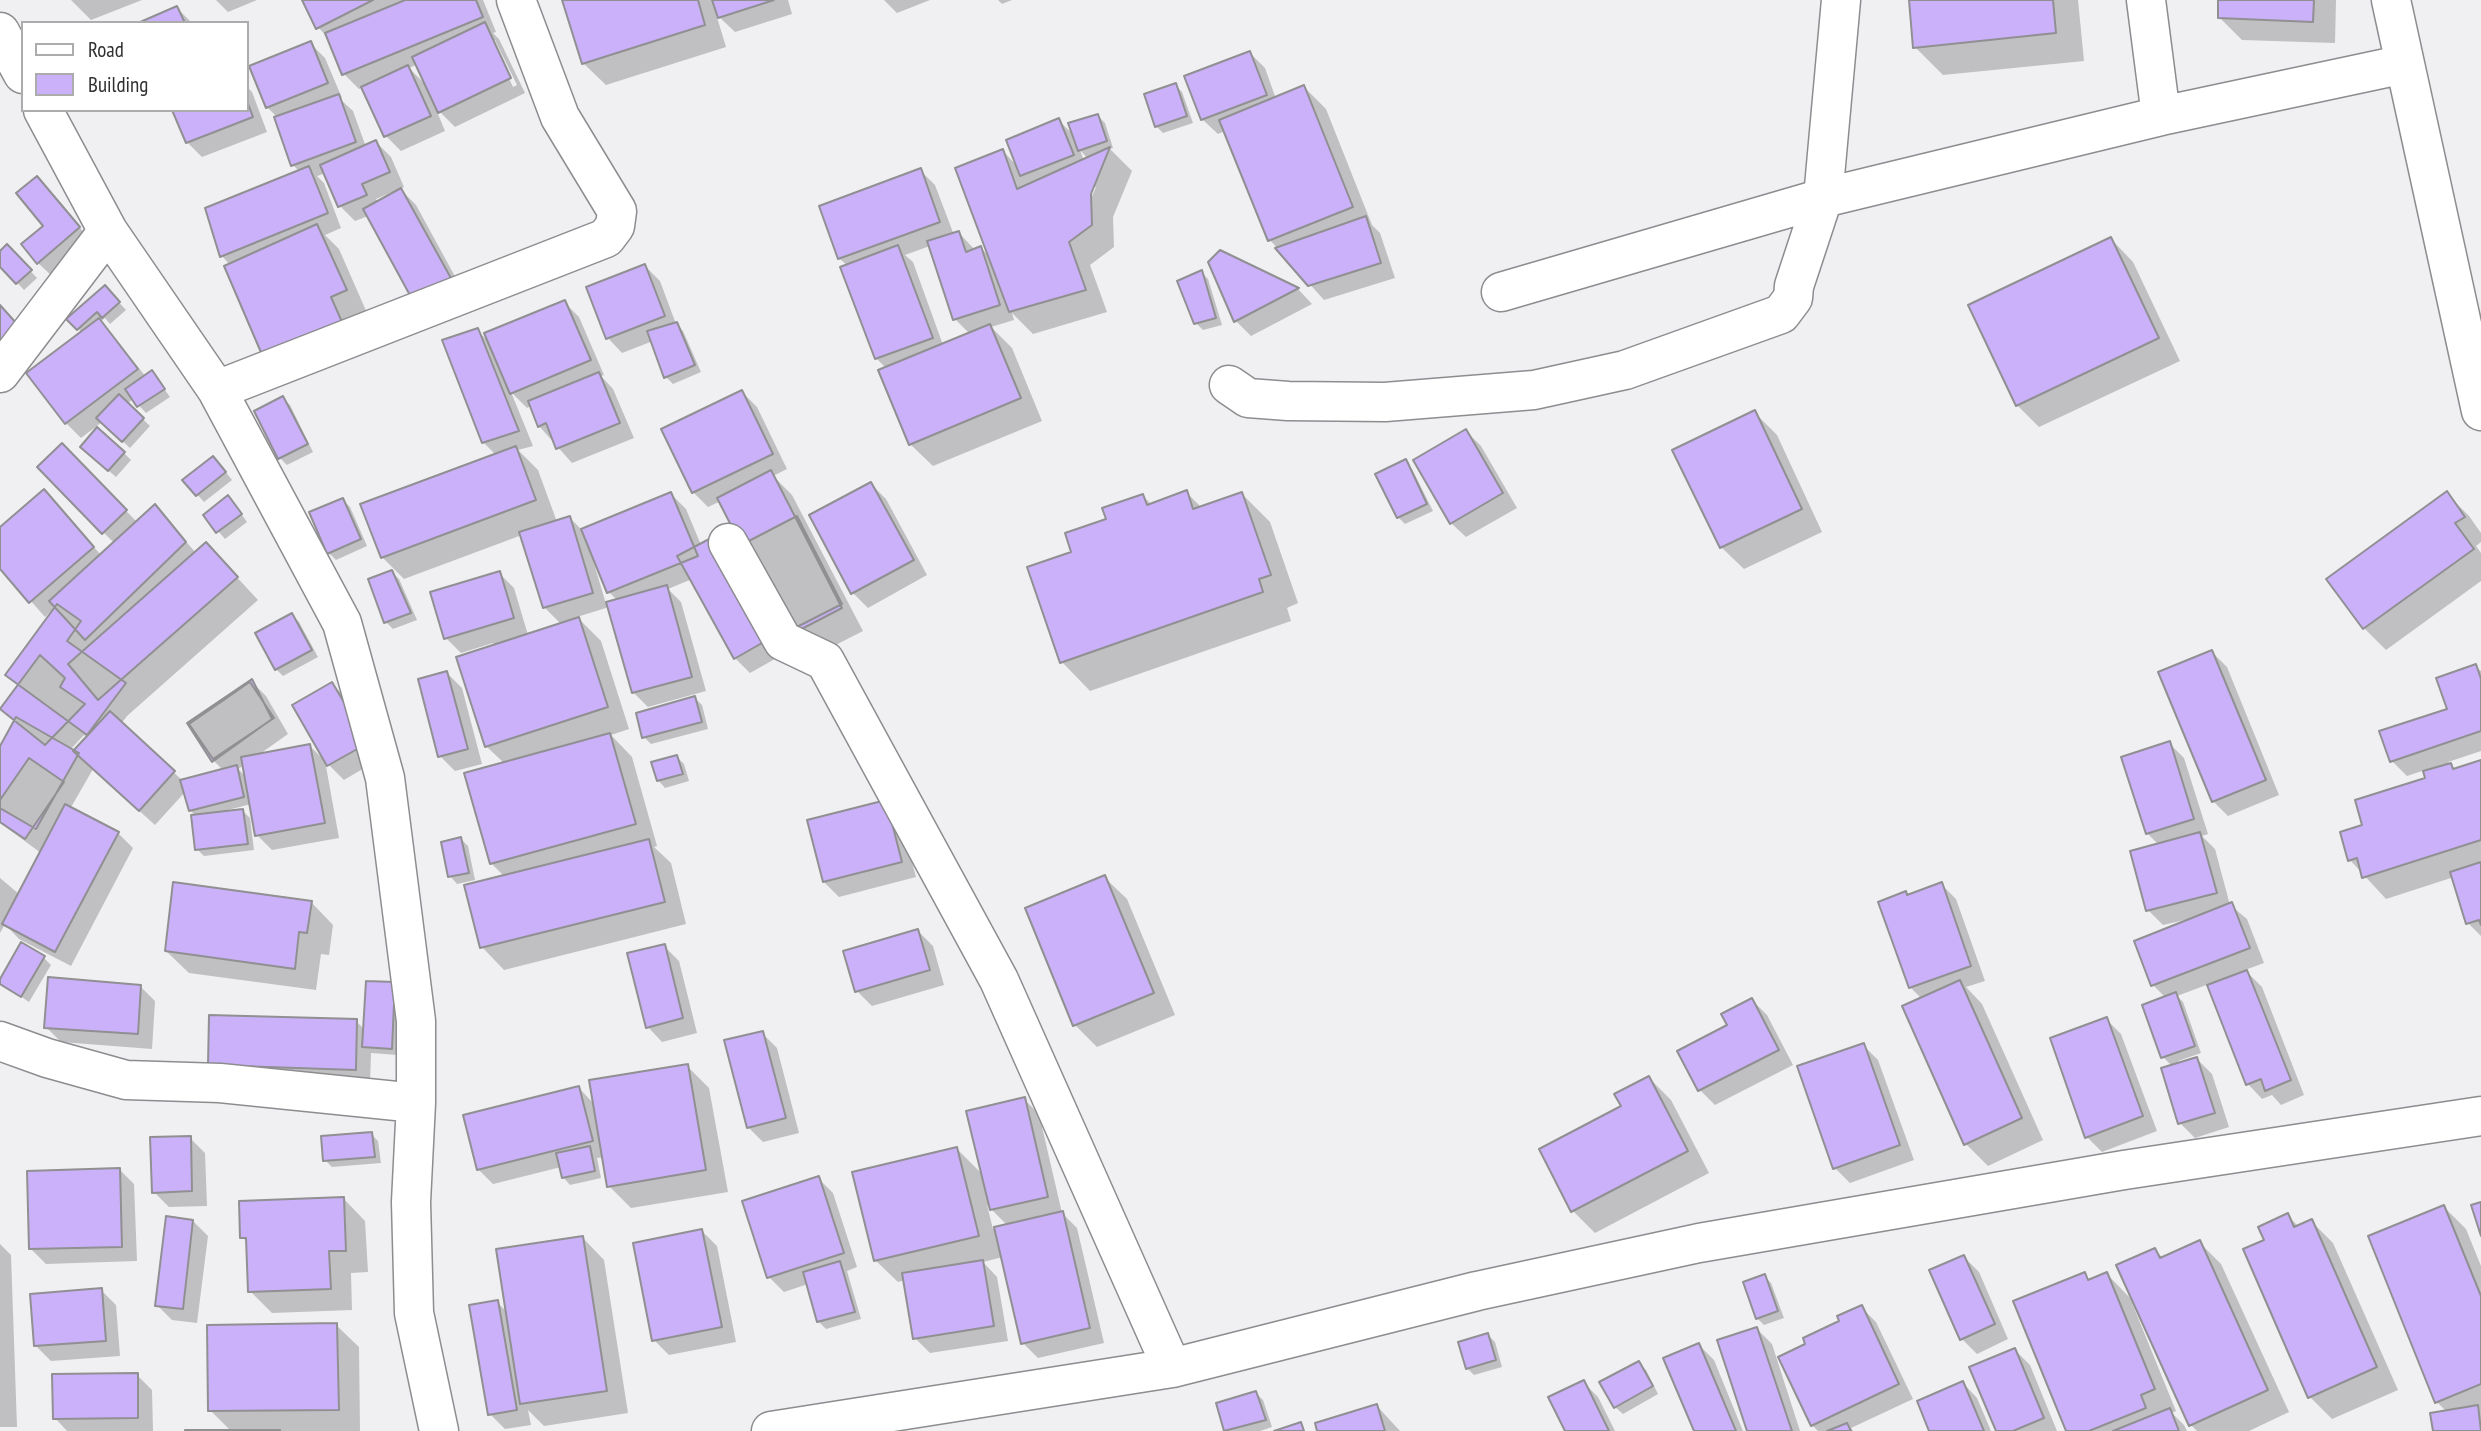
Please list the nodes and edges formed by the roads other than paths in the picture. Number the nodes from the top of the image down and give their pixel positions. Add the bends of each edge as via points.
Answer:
1 (516, 0) edge
2 (1841, 0) edge
3 (2146, 0) edge
4 (2391, 0) edge
5 (2417, 0) edge
6 (0, 32) edge
7 (2405, 64) junction
8 (21, 70) edge
9 (44, 112) edge
10 (2161, 116) junction
11 (1823, 198) junction
12 (108, 231) junction
13 (1501, 292) dead end
14 (2481, 292) edge
15 (0, 373) edge
16 (1229, 386) dead end
17 (218, 390) junction
18 (2481, 411) edge
19 (728, 543) dead end
20 (0, 1041) edge
21 (416, 1103) junction
22 (2481, 1116) edge
23 (1172, 1368) junction
24 (439, 1431) edge
25 (771, 1431) edge

1 - 17 street via 560,117 617,211 615,226 606,238
2 - 11 street
3 - 10 street
4 - 7 street
5 - 14 street
6 - 8 street
7 - 10 street
7 - 18 street
9 - 12 street
10 - 11 street
11 - 13 street
11 - 16 street via 1793,298 1781,314 1625,370 1534,390 1385,402 1248,398
12 - 15 street
12 - 17 street
17 - 21 street via 342,623 385,778 416,1021
19 - 23 street via 783,641 825,661 999,980
20 - 21 street via 126,1080 220,1083
21 - 24 street via 411,1202 414,1313
22 - 23 street via 2124,1170 1699,1243 1477,1291
23 - 25 street

